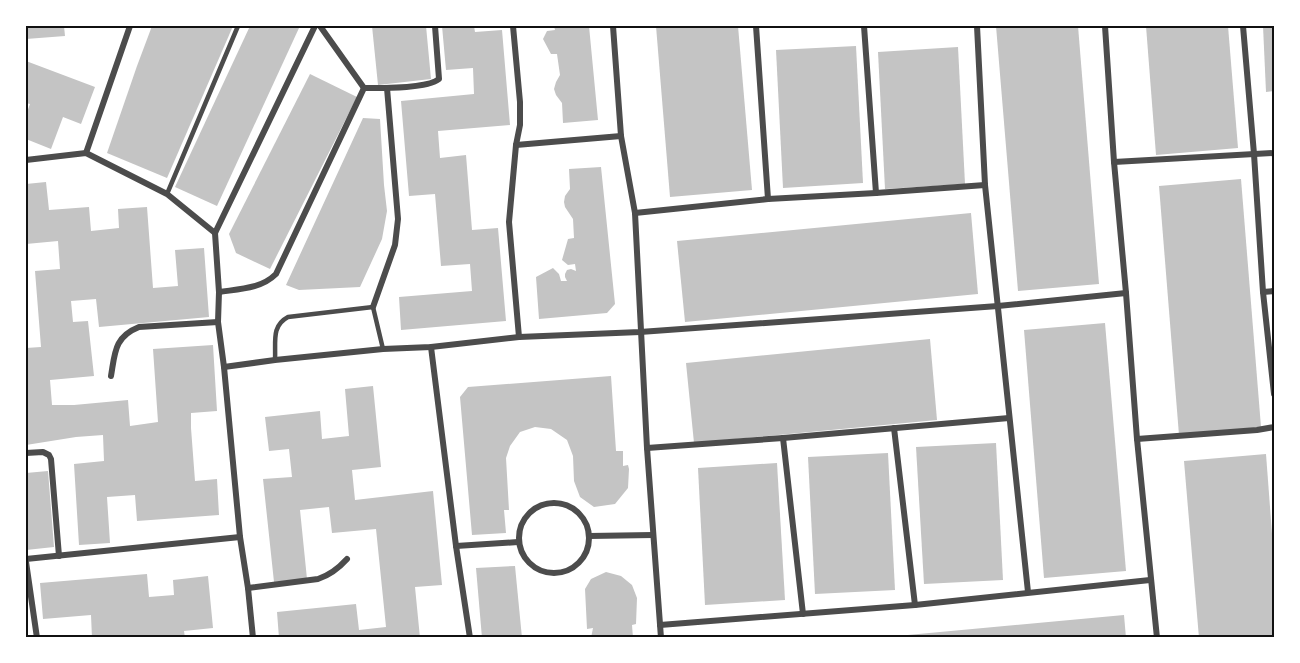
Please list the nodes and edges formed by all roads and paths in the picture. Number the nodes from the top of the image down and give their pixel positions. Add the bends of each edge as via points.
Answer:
1 (130, 26) edge
2 (238, 26) edge
3 (318, 26) edge
4 (435, 26) edge
5 (513, 26) edge
6 (612, 26) edge
7 (756, 26) edge
8 (864, 26) edge
9 (977, 26) edge
10 (1105, 26) edge
11 (1243, 26) edge
12 (364, 88) junction
13 (387, 88) junction
14 (621, 136) junction
15 (516, 145) junction
16 (86, 153) junction
17 (1275, 153) edge
18 (1254, 154) junction
19 (26, 160) edge
20 (1114, 162) junction
21 (985, 185) junction
22 (876, 193) junction
23 (167, 194) junction
24 (768, 199) junction
25 (635, 213) junction
26 (215, 233) junction
27 (1275, 291) edge
28 (219, 292) junction
29 (1263, 292) junction
30 (1126, 293) junction
31 (998, 306) junction
32 (373, 307) junction
33 (218, 322) junction
34 (640, 332) junction
35 (519, 337) junction
36 (430, 347) junction
37 (382, 349) junction
38 (275, 360) junction
39 (224, 367) junction
40 (111, 376) dead end
41 (1275, 393) edge
42 (1009, 418) junction
43 (1275, 427) edge
44 (894, 428) junction
45 (783, 438) junction
46 (1137, 440) junction
47 (647, 448) junction
48 (26, 453) edge
49 (653, 535) junction
50 (589, 536) junction
51 (240, 537) junction
52 (518, 542) junction
53 (456, 546) junction
54 (59, 556) junction
55 (347, 559) dead end
56 (26, 561) edge
57 (1150, 579) junction
58 (248, 588) junction
59 (1028, 592) junction
60 (915, 605) junction
61 (803, 614) junction
62 (660, 625) junction
63 (37, 638) edge
64 (253, 638) edge
65 (470, 638) edge
66 (661, 638) edge
67 (1157, 638) edge

1 - 16 street
2 - 23 lane
3 - 12 street
3 - 26 street
4 - 13 street via 439,79 435,83
5 - 15 street via 520,102
6 - 14 street
7 - 24 street
8 - 22 street
9 - 21 street
10 - 20 street
11 - 18 street
12 - 13 street
12 - 28 street via 276,274 261,285
13 - 32 street via 398,219 395,245
14 - 15 street
14 - 25 street
15 - 35 street via 509,222
16 - 19 street
16 - 23 street
17 - 18 street
18 - 20 street
18 - 29 street
20 - 30 street
21 - 22 street
21 - 31 street
22 - 24 street
23 - 26 street
24 - 25 street
25 - 34 street
26 - 28 street
27 - 29 street
28 - 33 street
29 - 41 street
30 - 31 street
30 - 46 street
31 - 34 street
31 - 42 street
32 - 37 lane
32 - 38 lane via 281,320 276,330
33 - 39 street
33 - 40 street via 139,327 128,332 115,350
34 - 35 street
34 - 47 street
35 - 36 street
36 - 37 street
36 - 53 street
37 - 38 street
38 - 39 street
39 - 51 street
42 - 44 street
42 - 59 street
43 - 46 street
44 - 45 street
44 - 60 street
45 - 47 street
45 - 61 street
46 - 57 street
47 - 49 street
48 - 54 street via 50,454
49 - 50 street
49 - 62 street
50 - 52 street via 585,555 578,563 551,573 533,567
50 - 52 street via 582,517 566,504 556,502 528,513
51 - 54 street
51 - 58 street
52 - 53 street
53 - 65 street
54 - 56 street
55 - 58 street via 328,576 318,579
56 - 63 street
57 - 59 street
57 - 67 street
58 - 64 street
59 - 60 street
60 - 61 street
61 - 62 street
62 - 66 street

